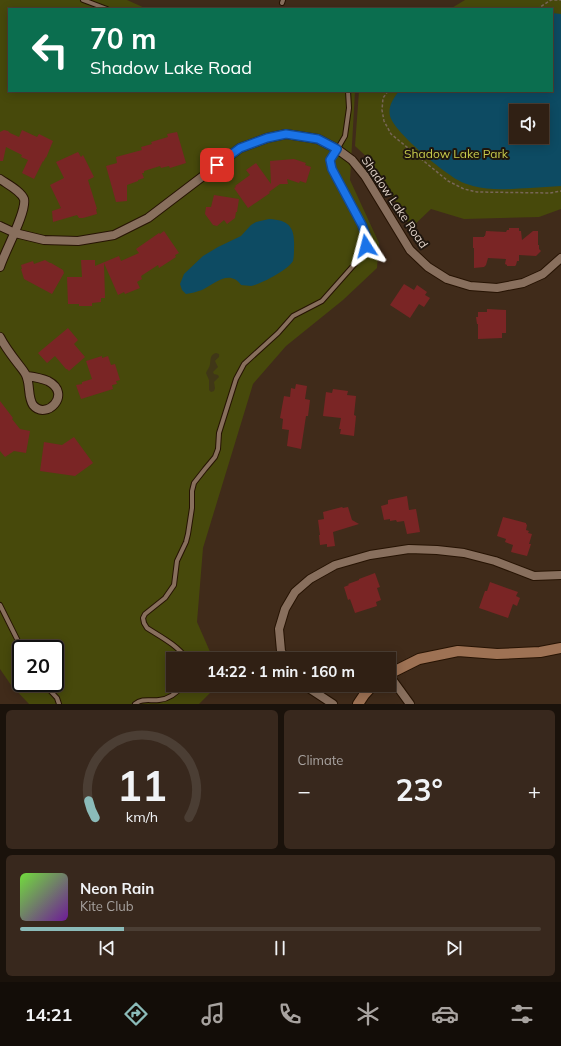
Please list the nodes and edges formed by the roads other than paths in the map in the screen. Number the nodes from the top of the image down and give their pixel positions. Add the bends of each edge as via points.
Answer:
1 (84, 0) edge
2 (105, 8) edge
3 (348, 92) edge
4 (337, 149) junction
5 (0, 179) edge
6 (0, 226) edge
7 (15, 233) junction
8 (561, 258) edge
9 (0, 267) edge
10 (0, 337) edge
11 (27, 376) junction
12 (561, 575) edge
13 (0, 604) edge
14 (18, 640) edge
15 (561, 648) edge
16 (181, 652) edge
17 (280, 652) edge
18 (396, 671) edge
19 (396, 684) edge
20 (51, 692) edge
21 (177, 692) edge
22 (315, 692) edge
23 (367, 692) edge
24 (59, 704) edge
25 (134, 704) edge
26 (333, 704) edge
27 (358, 704) edge
28 (410, 704) edge

1 - 2 lane
3 - 4 lane via 349,108 345,136
4 - 7 street, Shadow Lake Road via 318,139 286,134 267,138 240,148 148,218 114,235 78,241 44,240
4 - 8 street, Shadow Lake Road via 352,160 365,176 410,250 428,267 447,279 470,286 497,288 522,283 544,274
4 - 16 lane via 330,160 332,169 362,225 366,246 361,257 322,301 293,316 244,364 236,379 219,433 215,457 194,483 188,534 177,561 174,585 165,598 143,618 147,628
5 - 7 street via 20,193 24,200 24,208
6 - 7 street, Shadow Lake Road
7 - 9 street
10 - 11 street
11 - 11 street via 33,404 43,410 53,406 58,396 52,384
12 - 17 street via 534,576 495,561 464,553 437,550 409,550 370,555 335,565 310,579 295,592 285,610 279,629
13 - 14 lane
15 - 18 street via 540,652 497,654 458,651 419,660
19 - 28 street
20 - 24 lane
21 - 25 lane via 159,700 138,701
22 - 26 street
23 - 27 street

